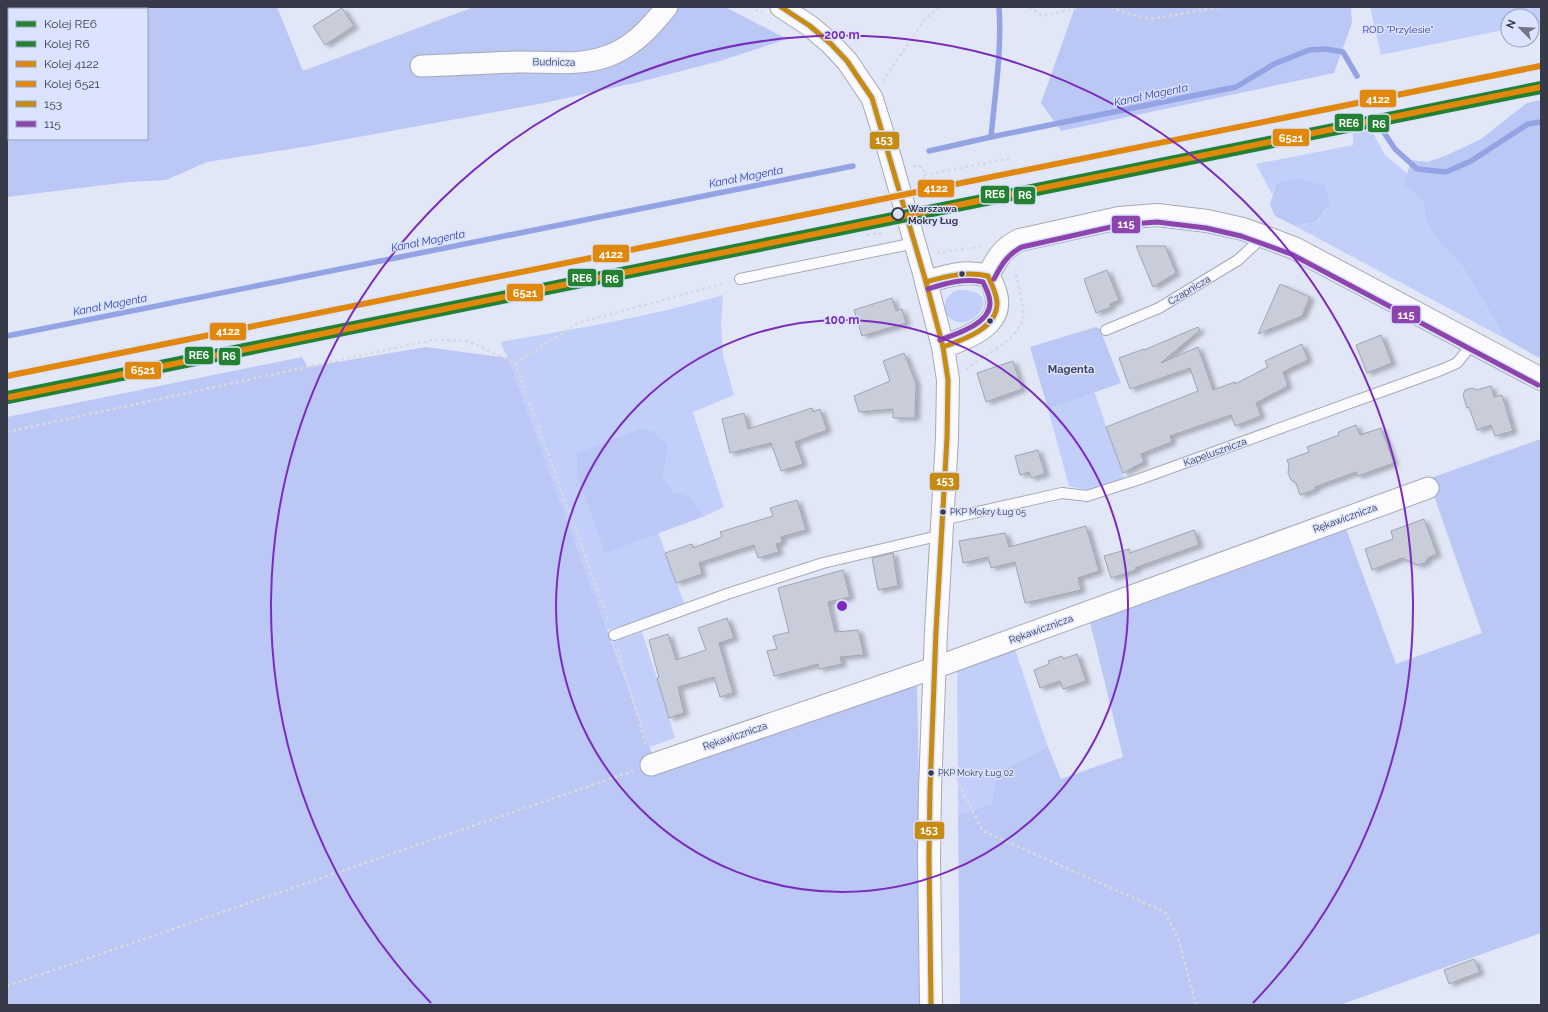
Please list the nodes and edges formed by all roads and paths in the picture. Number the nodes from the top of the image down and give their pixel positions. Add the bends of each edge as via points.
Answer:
1 (667, 7) edge
2 (750, 7) edge
3 (940, 7) edge
4 (1029, 7) edge
5 (1082, 7) edge
6 (1111, 7) edge
7 (1220, 7) edge
8 (774, 12) edge
9 (421, 66) dead end
10 (872, 98) junction
11 (1008, 160) dead end
12 (924, 176) dead end
13 (944, 178) dead end
14 (937, 180) dead end
15 (873, 234) dead end
16 (867, 235) dead end
17 (1264, 236) junction
18 (915, 243) junction
19 (981, 246) dead end
20 (934, 253) dead end
21 (1015, 268) dead end
22 (988, 276) junction
23 (740, 279) joint
24 (926, 282) junction
25 (1106, 330) dead end
26 (1473, 343) junction
27 (943, 347) junction
28 (977, 360) dead end
29 (515, 363) junction
30 (1541, 379) edge
31 (7, 432) edge
32 (1428, 488) dead end
33 (942, 527) junction
34 (614, 636) junction
35 (934, 668) junction
36 (651, 765) junction
37 (953, 772) dead end
38 (7, 986) edge
39 (931, 1005) edge
40 (1196, 1005) edge

1 - 9 street, Budnicza via 645,34 616,53 598,60 580,63 517,62
2 - 8 path
3 - 10 path via 925,19
4 - 5 path via 1043,16
6 - 7 path via 1152,19
8 - 10 street via 810,26 831,44
10 - 18 street
11 - 12 path
13 - 14 path
15 - 16 path
17 - 22 street via 1206,221 1157,215 1119,218 1013,243 1001,252
17 - 25 lane, Czapnicza via 1238,260 1159,308
17 - 26 street via 1294,248
18 - 23 lane
18 - 24 street
19 - 20 path
21 - 28 path via 1023,314 1018,330 1004,344
22 - 24 street via 957,273
22 - 27 street via 995,288 997,302 994,315 980,331
23 - 29 path via 578,323
24 - 27 street
26 - 30 street
26 - 33 lane, Kapelusznicza via 1457,362 1441,370 1140,479 1087,496 1062,493
27 - 33 street via 948,380
29 - 31 path via 468,341 432,340
29 - 34 path
32 - 35 street, Rękawicznicza
33 - 34 lane, Kapelusznicza via 728,594
33 - 35 street
34 - 36 path
35 - 36 street, Rękawicznicza
35 - 39 street via 929,857
36 - 38 path
37 - 40 path via 983,830 1165,912 1178,938

